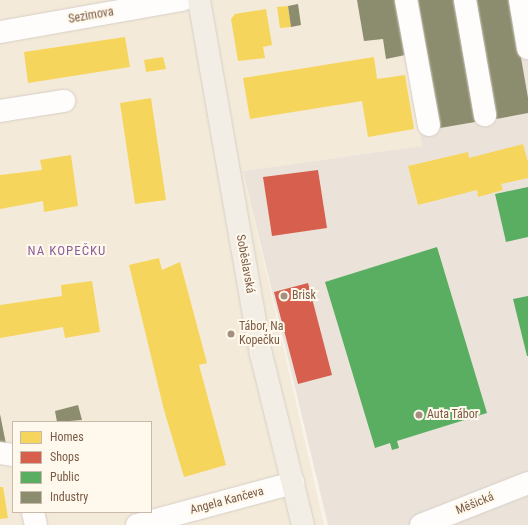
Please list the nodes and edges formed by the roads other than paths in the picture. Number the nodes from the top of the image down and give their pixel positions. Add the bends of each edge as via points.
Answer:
1 (182, 0) edge
2 (199, 0) edge
3 (406, 0) edge
4 (465, 0) edge
5 (520, 0) edge
6 (0, 32) edge
7 (528, 48) edge
8 (64, 101) dead end
9 (0, 111) edge
10 (485, 115) dead end
11 (429, 125) dead end
12 (0, 453) edge
13 (12, 455) edge
14 (293, 483) junction
15 (528, 483) edge
16 (33, 513) edge
17 (36, 525) edge
18 (137, 525) edge
19 (303, 525) edge
20 (421, 525) edge

1 - 6 street, Sezimova
2 - 14 main road, Soběslavská via 261,354
3 - 11 street
4 - 10 street
5 - 7 street
8 - 9 street
12 - 13 street
14 - 18 street, Angela Kančeva
14 - 19 main road, Soběslavská
15 - 20 street, Měšická
16 - 17 street

